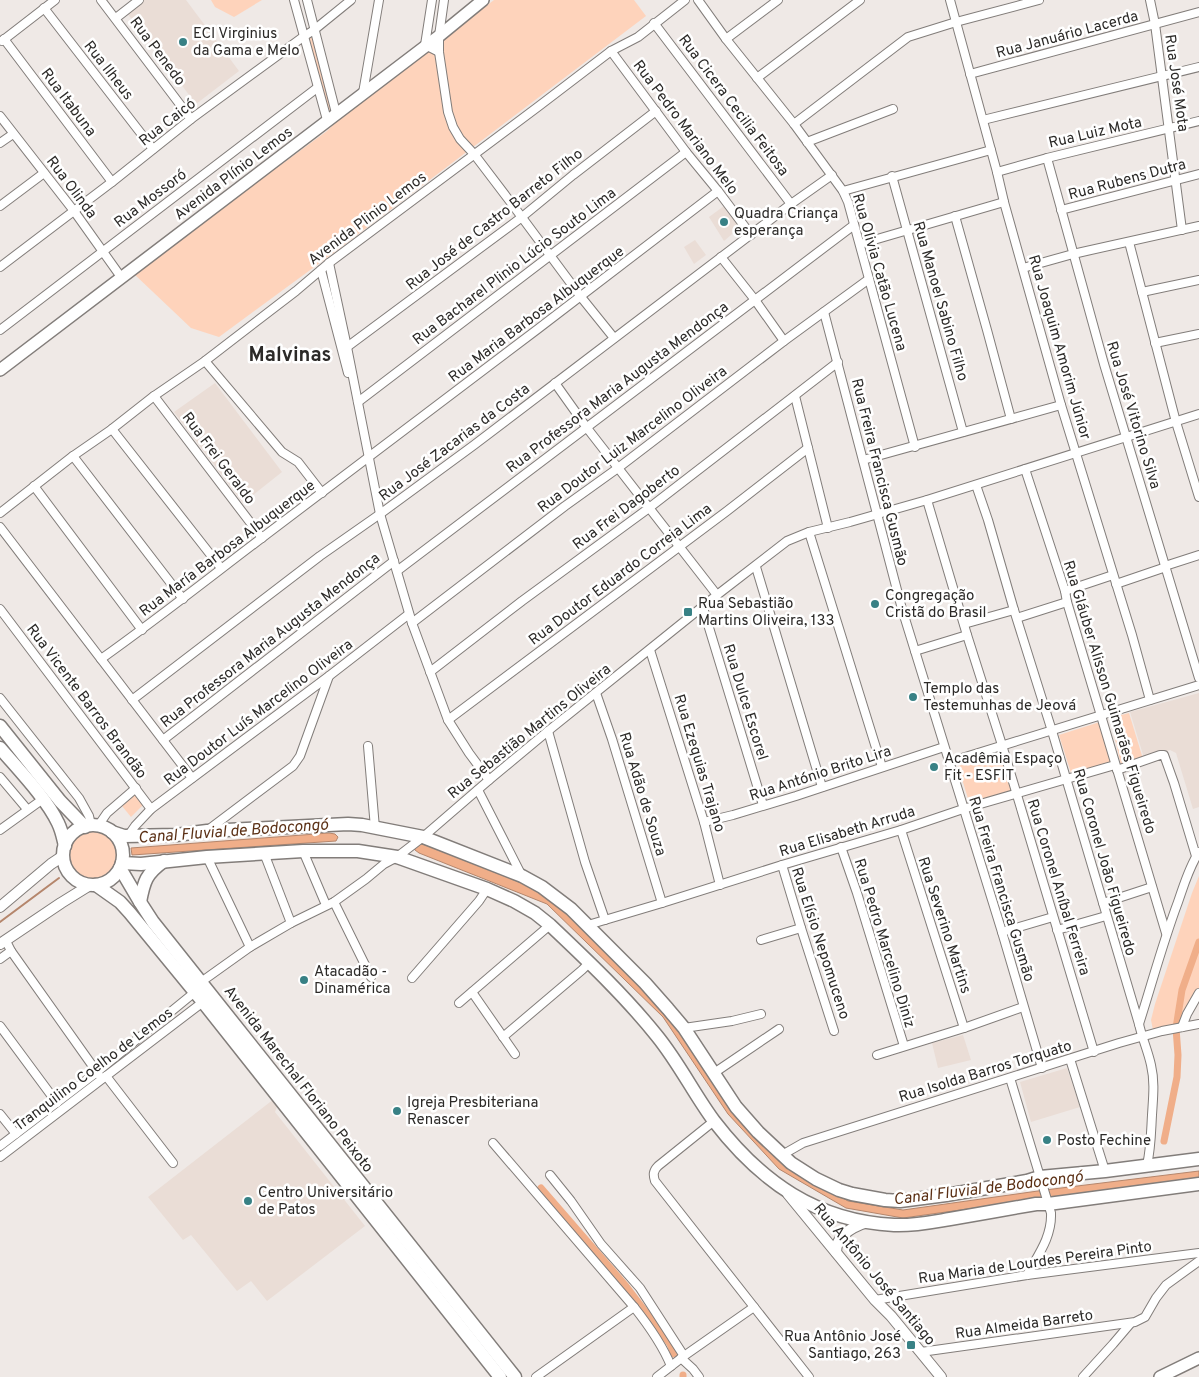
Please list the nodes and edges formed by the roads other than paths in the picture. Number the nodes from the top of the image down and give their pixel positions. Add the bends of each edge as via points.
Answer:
1 (55, 0) edge
2 (102, 0) edge
3 (139, 0) edge
4 (294, 0) edge
5 (307, 0) edge
6 (351, 0) edge
7 (379, 0) edge
8 (432, 0) edge
9 (444, 0) edge
10 (483, 0) edge
11 (685, 0) edge
12 (698, 0) edge
13 (778, 0) edge
14 (860, 0) edge
15 (950, 0) edge
16 (1039, 0) edge
17 (1150, 0) edge
18 (44, 8) junction
19 (1199, 12) edge
20 (116, 18) junction
21 (956, 22) junction
22 (654, 23) junction
23 (1155, 24) junction
24 (314, 30) junction
25 (438, 36) junction
26 (303, 37) junction
27 (726, 39) junction
28 (2, 41) edge
29 (425, 45) junction
30 (611, 51) junction
31 (439, 52) junction
32 (1199, 67) edge
33 (970, 74) junction
34 (1162, 76) junction
35 (757, 78) junction
36 (317, 88) junction
37 (363, 93) junction
38 (893, 108) dead end
39 (656, 112) junction
40 (0, 116) edge
41 (331, 117) junction
42 (191, 120) junction
43 (983, 120) junction
44 (1199, 121) edge
45 (794, 124) junction
46 (1169, 129) junction
47 (13, 134) junction
48 (807, 142) junction
49 (0, 144) edge
50 (153, 149) junction
51 (991, 150) junction
52 (686, 152) junction
53 (474, 154) junction
54 (1048, 158) junction
55 (997, 172) junction
56 (44, 173) junction
57 (1199, 174) edge
58 (832, 176) junction
59 (892, 176) junction
60 (1175, 180) junction
61 (112, 182) junction
62 (718, 191) junction
63 (843, 191) junction
64 (1004, 202) junction
65 (791, 204) junction
66 (0, 206) edge
67 (1061, 210) junction
68 (74, 211) junction
69 (955, 216) junction
70 (522, 217) junction
71 (854, 225) junction
72 (1199, 226) edge
73 (907, 229) junction
74 (1182, 230) junction
75 (750, 234) junction
76 (1129, 242) junction
77 (860, 244) junction
78 (104, 252) junction
79 (1073, 254) junction
80 (550, 255) junction
81 (721, 257) junction
82 (329, 263) junction
83 (0, 267) edge
84 (1023, 268) junction
85 (321, 270) junction
86 (121, 277) junction
87 (869, 279) junction
88 (1199, 280) edge
89 (1142, 292) junction
90 (581, 297) junction
91 (755, 300) junction
92 (824, 312) junction
93 (0, 330) edge
94 (1199, 334) edge
95 (614, 338) junction
96 (784, 341) junction
97 (1155, 343) junction
98 (347, 347) junction
99 (205, 361) junction
100 (838, 362) junction
101 (0, 370) edge
102 (555, 383) junction
103 (154, 396) junction
104 (795, 396) junction
105 (358, 402) junction
106 (1061, 404) junction
107 (1199, 414) edge
108 (1011, 419) junction
109 (1176, 422) junction
110 (587, 428) junction
111 (112, 429) junction
112 (963, 432) junction
113 (1126, 437) junction
114 (915, 447) junction
115 (808, 448) junction
116 (1076, 453) junction
117 (73, 456) junction
118 (369, 458) junction
119 (863, 460) junction
120 (618, 468) junction
121 (1025, 469) junction
122 (976, 484) junction
123 (34, 486) junction
124 (322, 493) junction
125 (1199, 497) edge
126 (927, 500) junction
127 (649, 508) junction
128 (0, 513) edge
129 (380, 514) junction
130 (877, 515) junction
131 (0, 527) edge
132 (828, 528) junction
133 (809, 532) junction
134 (262, 538) junction
135 (679, 546) junction
136 (1199, 555) edge
137 (394, 561) junction
138 (1166, 566) junction
139 (756, 567) junction
140 (221, 568) junction
141 (397, 571) junction
142 (1113, 575) junction
143 (1116, 584) junction
144 (1065, 591) junction
145 (717, 595) junction
146 (183, 598) junction
147 (1067, 602) junction
148 (703, 608) junction
149 (0, 610) edge
150 (409, 614) junction
151 (1015, 614) junction
152 (412, 623) junction
153 (964, 624) junction
154 (142, 630) junction
155 (967, 635) junction
156 (650, 650) junction
157 (915, 651) junction
158 (102, 659) junction
159 (430, 672) junction
160 (329, 676) junction
161 (1199, 678) edge
162 (1199, 685) edge
163 (596, 693) junction
164 (0, 698) edge
165 (132, 700) junction
166 (1150, 700) junction
167 (1101, 716) junction
168 (448, 720) junction
169 (0, 726) edge
170 (548, 731) junction
171 (1052, 731) junction
172 (163, 740) junction
173 (1002, 745) junction
174 (368, 746) dead end
175 (944, 747) junction
176 (0, 748) edge
177 (949, 762) junction
178 (882, 767) junction
179 (1116, 767) junction
180 (0, 777) edge
181 (192, 778) junction
182 (1066, 779) junction
183 (489, 780) junction
184 (136, 788) junction
185 (822, 788) junction
186 (478, 790) junction
187 (1016, 794) junction
188 (42, 799) junction
189 (763, 805) junction
190 (151, 809) junction
191 (963, 809) junction
192 (26, 810) junction
193 (704, 822) junction
194 (91, 826) junction
195 (375, 828) junction
196 (0, 830) edge
197 (901, 830) junction
198 (208, 831) junction
199 (112, 832) junction
200 (128, 836) junction
201 (424, 837) junction
202 (841, 847) junction
203 (64, 851) junction
204 (302, 851) junction
205 (264, 853) junction
206 (1198, 854) edge
207 (207, 857) junction
208 (397, 857) junction
209 (164, 861) junction
210 (782, 865) junction
211 (121, 866) junction
212 (522, 876) junction
213 (93, 885) junction
214 (720, 885) junction
215 (1152, 887) junction
216 (487, 889) junction
217 (140, 902) junction
218 (662, 903) junction
219 (1103, 903) junction
220 (330, 904) junction
221 (0, 907) edge
222 (1106, 916) junction
223 (1053, 917) junction
224 (605, 920) junction
225 (291, 923) junction
226 (550, 925) junction
227 (588, 925) junction
228 (801, 928) junction
229 (1057, 930) junction
230 (1002, 932) junction
231 (1166, 933) junction
232 (760, 940) dead end
233 (3, 943) edge
234 (250, 947) junction
235 (11, 951) junction
236 (0, 959) edge
237 (589, 962) junction
238 (370, 976) dead end
239 (412, 978) dead end
240 (199, 992) junction
241 (472, 992) junction
242 (1199, 994) edge
243 (459, 1003) dead end
244 (1023, 1007) junction
245 (761, 1014) dead end
246 (1139, 1024) junction
247 (1199, 1024) edge
248 (0, 1026) edge
249 (1182, 1027) junction
250 (684, 1028) junction
251 (779, 1028) dead end
252 (964, 1028) junction
253 (834, 1031) dead end
254 (1142, 1036) junction
255 (503, 1037) junction
256 (904, 1046) junction
257 (1094, 1052) junction
258 (515, 1054) dead end
259 (877, 1055) dead end
260 (1070, 1059) junction
261 (1042, 1068) junction
262 (97, 1072) junction
263 (714, 1073) junction
264 (104, 1077) junction
265 (1010, 1078) junction
266 (57, 1103) junction
267 (50, 1113) junction
268 (0, 1114) edge
269 (714, 1121) junction
270 (16, 1134) junction
271 (493, 1143) dead end
272 (0, 1146) edge
273 (782, 1155) junction
274 (0, 1157) edge
275 (1199, 1159) edge
276 (173, 1163) dead end
277 (1147, 1165) junction
278 (1105, 1171) junction
279 (550, 1175) dead end
280 (1041, 1180) junction
281 (1199, 1184) edge
282 (784, 1190) junction
283 (1047, 1201) junction
284 (867, 1222) junction
285 (836, 1252) junction
286 (1199, 1253) edge
287 (1199, 1261) edge
288 (1027, 1275) junction
289 (875, 1300) junction
290 (634, 1307) junction
291 (754, 1307) junction
292 (1130, 1324) junction
293 (921, 1352) junction
294 (683, 1357) junction
295 (1199, 1358) edge
296 (671, 1366) junction
297 (500, 1377) edge
298 (515, 1377) edge
299 (536, 1377) edge
300 (657, 1377) edge
301 (699, 1377) edge
302 (809, 1377) edge
303 (941, 1377) edge
304 (1083, 1377) edge
305 (1160, 1377) edge

1 - 18 street
2 - 20 street, Rua Penedo
3 - 20 street
4 - 26 street
5 - 24 street
6 - 24 street, Rua Caicó
7 - 37 street
8 - 29 street
9 - 25 street
10 - 25 main road, Avenida Plínio Lemos
11 - 22 street
12 - 27 street, Rua Olivia Catão Lucena
13 - 27 street
14 - 35 street
15 - 21 street, Rua Joaquim Amorim Júnior
16 - 21 street
17 - 23 street, Rua José Mota
18 - 28 street
18 - 50 street, Rua Ilheus
19 - 23 street, Rua Januário Lacerda
20 - 42 street, Rua Penedo
21 - 33 street, Rua Joaquim Amorim Júnior
21 - 45 street via 908,37
22 - 30 street via 638,37
22 - 65 street, Rua Cicera Cecilia Feitosa
23 - 33 street, Rua Januário Lacerda
23 - 34 street, Rua José Mota
24 - 26 street, Rua Caicó
24 - 41 street
25 - 29 main road, Avenida Plínio Lemos
25 - 31 street
26 - 36 street
26 - 42 street, Rua Caicó
27 - 35 street, Rua Olivia Catão Lucena
28 - 61 street, Rua Itabuna
29 - 31 street
29 - 37 main road, Avenida Plínio Lemos
30 - 39 street, Rua Pedro Mariano Melo
30 - 53 street, Avenida Plinio Lemos
31 - 53 street via 453,128
32 - 34 street
33 - 43 street, Rua Joaquim Amorim Júnior
34 - 43 street
34 - 46 street, Rua José Mota
35 - 45 street, Rua Olivia Catão Lucena
36 - 41 street
36 - 78 street, Rua Mossoró
37 - 41 main road, Avenida Plínio Lemos
38 - 48 street
39 - 52 street, Rua Pedro Mariano Melo
39 - 70 street, Rua José de Castro Barreto Filho
40 - 47 street, Rua Olinda
41 - 86 main road, Avenida Plínio Lemos
42 - 50 street, Rua Caicó
43 - 51 street, Rua Joaquim Amorim Júnior
44 - 46 street, Rua Luiz Mota
45 - 48 street, Rua Olivia Catão Lucena
46 - 54 street, Rua Luiz Mota
46 - 60 street, Rua José Mota
47 - 49 street
47 - 56 street, Rua Olinda
48 - 58 street, Rua Olivia Catão Lucena
50 - 61 street, Rua Caicó
51 - 55 street, Rua Joaquim Amorim Júnior
51 - 59 street
52 - 62 street, Rua Pedro Mariano Melo
52 - 80 street, Rua Bacharel Plinio Lúcio Souto Lima
53 - 70 street
53 - 82 street, Avenida Plinio Lemos
54 - 55 street, Rua Luiz Mota
54 - 67 street, Rua José Vitorino Silva
55 - 64 street, Rua Joaquim Amorim Júnior
56 - 66 street
56 - 68 street, Rua Olinda
57 - 60 street, Rua Rubens Dutra
58 - 63 street, Rua Olivia Catão Lucena
58 - 65 street, Rua José Zacarias da Costa
59 - 63 street
59 - 73 street, Rua Manoel Sabino Filho
60 - 67 street, Rua Rubens Dutra
60 - 74 street, Rua José Mota
61 - 68 street, Rua Caicó
62 - 75 street, Rua Pedro Mariano Melo
62 - 90 street, Rua Maria Barbosa Albuquerque
63 - 71 street, Rua Olivia Catão Lucena
64 - 69 street
64 - 84 street, Rua Joaquim Amorim Júnior
65 - 75 street, Rua José Zacarias da Costa
67 - 79 street, Rua José Vitorino Silva
68 - 78 street, Rua Olinda
68 - 83 street, Rua Caicó
69 - 73 street
69 - 108 street
70 - 80 street
70 - 98 street, Rua José de Castro Barreto Filho
71 - 77 street, Rua Olivia Catão Lucena
71 - 91 street, Rua Professora Maria Augusta Mendonça
72 - 74 street
73 - 77 street
73 - 112 street, Rua Manoel Sabino Filho
74 - 76 street
75 - 81 street, Rua José Zacarias da Costa
76 - 79 street
76 - 89 street
77 - 87 street, Rua Olivia Catão Lucena
78 - 86 street, Rua Olinda
78 - 93 street, Rua Mossoró
79 - 84 street
79 - 113 street, Rua José Vitorino Silva
80 - 90 street
80 - 105 street, Rua Bacharel Plinio Lúcio Souto Lima
81 - 91 street
81 - 95 street, Rua José Zacarias da Costa
82 - 85 street, Avenida Plinio Lemos
82 - 98 street
84 - 106 street, Rua Joaquim Amorim Júnior
85 - 99 street, Avenida Plinio Lemos
85 - 118 street
86 - 101 main road, Avenida Plínio Lemos
87 - 92 street, Rua Doutor Luiz Marcelino Oliveira
87 - 114 street, Rua Olivia Catão Lucena
88 - 89 street
89 - 97 street
90 - 95 street
90 - 118 street, Rua Maria Barbosa Albuquerque
91 - 96 street
91 - 110 street, Rua Professora Maria Augusta Mendonça
92 - 96 street, Rua Doutor Luiz Marcelino Oliveira
92 - 100 street, Rua Freira Francisca Gusmão
94 - 97 street
95 - 102 street, Rua José Zacarias da Costa
96 - 120 street, Rua Doutor Luiz Marcelino Oliveira
97 - 109 street
98 - 105 street
99 - 103 street, Avenida Plinio Lemos
99 - 124 street via 282,452 298,462
100 - 104 street, Rua Frei Dagoberto
100 - 119 street, Rua Freira Francisca Gusmão
102 - 110 street
102 - 129 street, Rua José Zacarias da Costa
103 - 111 street
103 - 134 street, Rua Frei Geraldo
104 - 115 street
104 - 127 street, Rua Frei Dagoberto
105 - 118 street
106 - 108 street
106 - 116 street, Rua Joaquim Amorim Júnior
107 - 109 street, Rua Sebastião Martins Oliveira
108 - 112 street
109 - 113 street, Rua Sebastião Martins Oliveira
109 - 125 street
110 - 120 street
110 - 141 street, Rua Professora Maria Augusta Mendonça
111 - 117 street
111 - 140 street
112 - 114 street
113 - 116 street, Rua Sebastião Martins Oliveira
113 - 138 street, Rua José Vitorino Silva
114 - 119 street
115 - 132 street
115 - 135 street, Rua Doutor Eduardo Correia Lima
116 - 121 street, Rua Sebastião Martins Oliveira
116 - 142 street, Rua Joaquim Amorim Júnior
117 - 123 street
117 - 146 street
118 - 124 street, Rua María Barbosa Albuquerque
118 - 129 street
119 - 130 street, Rua Freira Francisca Gusmão
120 - 127 street
120 - 152 street, Rua Doutor Luiz Marcelino Oliveira
121 - 122 street, Rua Sebastião Martins Oliveira
121 - 144 street, Rua Gláuber Alisson Guimarães Figueiredo
122 - 126 street, Rua Sebastião Martins Oliveira
122 - 151 street, Rua Coronel João Figueiredo
123 - 128 street
123 - 154 street
124 - 134 street, Rua María Barbosa Albuquerque
126 - 130 street, Rua Sebastião Martins Oliveira
126 - 153 street, Rua Coronel Aníbal Ferreira
127 - 135 street
127 - 159 street, Rua Frei Dagoberto
129 - 137 street
129 - 165 street, Rua José Zacarias da Costa
130 - 132 street, Rua Sebastião Martins Oliveira
130 - 157 street, Rua Freira Francisca Gusmão
131 - 158 street
132 - 133 street, Rua Sebastião Martins Oliveira
133 - 139 street, Rua Sebastião Martins Oliveira via 787,541
133 - 178 street
134 - 140 street, Rua María Barbosa Albuquerque
135 - 145 street
135 - 168 street, Rua Doutor Eduardo Correia Lima
136 - 138 street
137 - 141 street
137 - 172 street, Rua Professora Maria Augusta Mendonça
138 - 143 street
138 - 161 street, Rua José Vitorino Silva
139 - 145 street, Rua Sebastião Martins Oliveira
139 - 185 street
140 - 146 street, Rua María Barbosa Albuquerque
141 - 150 street
142 - 143 street, Rua Joaquim Amorim Júnior
142 - 144 street
143 - 166 street, Rua Joaquim Amorim Júnior
144 - 147 street, Rua Gláuber Alisson Guimarães Figueiredo
145 - 148 street, Rua Sebastião Martins Oliveira
146 - 154 street, Rua María Barbosa Albuquerque
147 - 151 street
147 - 167 street, Rua Gláuber Alisson Guimarães Figueiredo
148 - 156 street, Rua Sebastião Martins Oliveira
148 - 189 street, Rua Dulce Escorel
149 - 184 street, Rua Vicente Barros Brandão
150 - 152 street
150 - 160 street, Rua Doutor Luís Marcelino Oliveira
151 - 153 street
151 - 171 street, Rua Coronel João Figueiredo
152 - 159 street
153 - 155 street, Rua Coronel Aníbal Ferreira
154 - 158 street, Rua María Barbosa Albuquerque
155 - 157 street
155 - 173 street, Rua Coronel Aníbal Ferreira
156 - 163 street, Rua Sebastião Martins Oliveira
156 - 193 street, Rua Ezequias Trajano
157 - 175 street, Rua Freira Francisca Gusmão
158 - 165 street
159 - 168 street
160 - 181 street, Rua Doutor Luís Marcelino Oliveira
160 - 198 street via 297,761
162 - 166 street
163 - 170 street, Rua Sebastião Martins Oliveira
163 - 218 street, Rua Adão de Souza
164 - 194 street via 79,798
165 - 172 street
166 - 167 street
167 - 171 street
167 - 179 street, Rua Gláuber Alisson Guimarães Figueiredo
168 - 183 street
169 - 194 main road via 73,816
170 - 183 street, Rua Sebastião Martins Oliveira
170 - 224 street
171 - 173 street
171 - 182 street, Rua Coronel João Figueiredo
172 - 181 street
173 - 177 street
173 - 187 street, Rua Coronel Aníbal Ferreira
174 - 195 street
175 - 177 street, Rua Freira Francisca Gusmão
175 - 178 street, Rua António Brito Lira
176 - 188 main road
177 - 191 street, Rua Freira Francisca Gusmão
178 - 185 street, Rua António Brito Lira
179 - 182 street, Rua Elisabeth Arruda
179 - 206 street, Rua Elisabeth Arruda via 1164,755
179 - 215 street, Rua Gláuber Alisson Guimarães Figueiredo
180 - 192 street
181 - 190 street, Rua Doutor Luís Marcelino Oliveira
182 - 187 street, Rua Elisabeth Arruda
182 - 219 street, Rua Coronel João Figueiredo
183 - 186 street, Rua Sebastião Martins Oliveira
184 - 190 street, Rua Vicente Barros Brandão
184 - 194 street
185 - 189 street, Rua António Brito Lira
186 - 201 street, Rua Sebastião Martins Oliveira
186 - 212 street
187 - 191 street, Rua Elisabeth Arruda
187 - 223 street, Rua Coronel Aníbal Ferreira
188 - 192 street
188 - 203 main road via 62,832
189 - 193 street, Rua António Brito Lira
190 - 200 street, Rua Doutor Luís Marcelino Oliveira
191 - 197 street, Rua Elisabeth Arruda
191 - 230 street, Rua Freira Francisca Gusmão
192 - 196 street
193 - 214 street, Rua Ezequias Trajano
194 - 199 main road
194 - 203 main road via 76,831
195 - 198 main road via 348,824
195 - 201 main road
197 - 202 street, Rua Elisabeth Arruda
197 - 252 street, Rua Severino Martins
198 - 200 main road
199 - 200 main road
199 - 211 main road via 123,852
201 - 208 street, Rua Sebastião Martins Oliveira
201 - 212 main road
202 - 210 street, Rua Elisabeth Arruda
202 - 256 street, Rua Pedro Marcelino Diniz
203 - 213 main road via 65,865 70,874
203 - 221 street
204 - 205 main road
204 - 208 main road via 358,851
204 - 220 street
205 - 207 main road
205 - 225 street
206 - 231 street
207 - 209 main road
207 - 234 street
208 - 216 main road
208 - 220 street, Rua Sebastião Martins Oliveira
209 - 211 main road
209 - 217 main road via 147,877
210 - 214 street, Rua Elisabeth Arruda
210 - 228 street, Rua Elísio Nepomuceno
211 - 213 main road via 110,880
211 - 217 main road, Avenida Marechal Floriano Peixoto
212 - 227 main road via 542,886
213 - 233 street
213 - 240 main road, Avenida Marechal Floriano Peixoto via 120,902
214 - 218 street, Rua Elisabeth Arruda
215 - 219 street
215 - 231 street, Rua Gláuber Alisson Guimarães Figueiredo
216 - 226 main road via 514,901
216 - 239 street
217 - 240 main road, Avenida Marechal Floriano Peixoto
218 - 224 street, Rua Elisabeth Arruda
219 - 222 street, Rua Coronel João Figueiredo
220 - 225 street, Rua Sebastião Martins Oliveira
220 - 238 street
222 - 229 street
222 - 246 street, Rua Coronel João Figueiredo
223 - 229 street, Rua Coronel Aníbal Ferreira
223 - 230 street
224 - 227 street, Rua Elisabeth Arruda
225 - 234 street, Rua Sebastião Martins Oliveira
226 - 237 main road
226 - 241 street
227 - 250 main road
228 - 232 street
228 - 253 street, Rua Elísio Nepomuceno
229 - 257 street, Rua Coronel Aníbal Ferreira
230 - 244 street, Rua Freira Francisca Gusmão
231 - 246 street
233 - 235 street
234 - 240 street, Rua Sebastião Martins Oliveira
235 - 236 street
235 - 262 street
237 - 255 street
237 - 269 main road via 658,1037
240 - 262 street, Tranquilino Coelho de Lemos
240 - 264 street, Tranquilino Coelho de Lemos
240 - 297 main road, Avenida Marechal Floriano Peixoto
240 - 298 main road, Avenida Marechal Floriano Peixoto
241 - 243 street
241 - 255 street
242 - 249 street
244 - 252 street
244 - 261 street, Rua Freira Francisca Gusmão
245 - 250 street
246 - 254 street, Rua Coronel João Figueiredo
247 - 249 street, Rua Isolda Barros Torquato
248 - 266 street
249 - 254 street, Rua Isolda Barros Torquato
250 - 263 main road
251 - 263 street
252 - 256 street
254 - 257 street, Rua Isolda Barros Torquato
254 - 277 street, Rua Coronel João Figueiredo via 1154,1076 1151,1151
255 - 258 street
256 - 259 street
257 - 260 street, Rua Isolda Barros Torquato
260 - 261 street, Rua Isolda Barros Torquato
260 - 278 street
261 - 265 street, Rua Isolda Barros Torquato
262 - 264 street
262 - 266 street, Tranquilino Coelho de Lemos
263 - 273 main road via 736,1107
264 - 267 street, Tranquilino Coelho de Lemos
264 - 276 street
265 - 273 street, Rua Isolda Barros Torquato via 803,1143
265 - 280 street
266 - 267 street, Tranquilino Coelho de Lemos
267 - 270 street, Tranquilino Coelho de Lemos
267 - 274 street, Tranquilino Coelho de Lemos
268 - 270 street
269 - 282 main road via 742,1153
269 - 291 street via 664,1161 654,1172 655,1181
270 - 272 street, Tranquilino Coelho de Lemos
271 - 290 street
273 - 280 main road via 816,1179 839,1190 885,1200 917,1199
275 - 277 main road
277 - 278 main road
278 - 280 main road
279 - 294 street via 601,1244 640,1288
280 - 283 street
281 - 283 main road
282 - 284 main road via 817,1208
282 - 285 street, Rua Antônio José Santiago
283 - 284 main road via 910,1225
283 - 288 street via 1052,1222 1049,1234
284 - 285 street via 841,1237
285 - 289 street, Rua Antônio José Santiago
286 - 288 street, Rua Maria de Lourdes Pereira Pinto
287 - 292 street, Rua Almeida Barreto via 1162,1289 1145,1316
288 - 289 street, Rua Maria de Lourdes Pereira Pinto
289 - 293 street, Rua Antônio José Santiago
290 - 296 street via 653,1331
290 - 299 street
291 - 294 street
291 - 302 street
292 - 293 street, Rua Almeida Barreto
292 - 304 street, Rua Almeida Barreto
293 - 303 street, Rua Antônio José Santiago
294 - 296 street
294 - 301 street
295 - 305 main road
296 - 300 street

